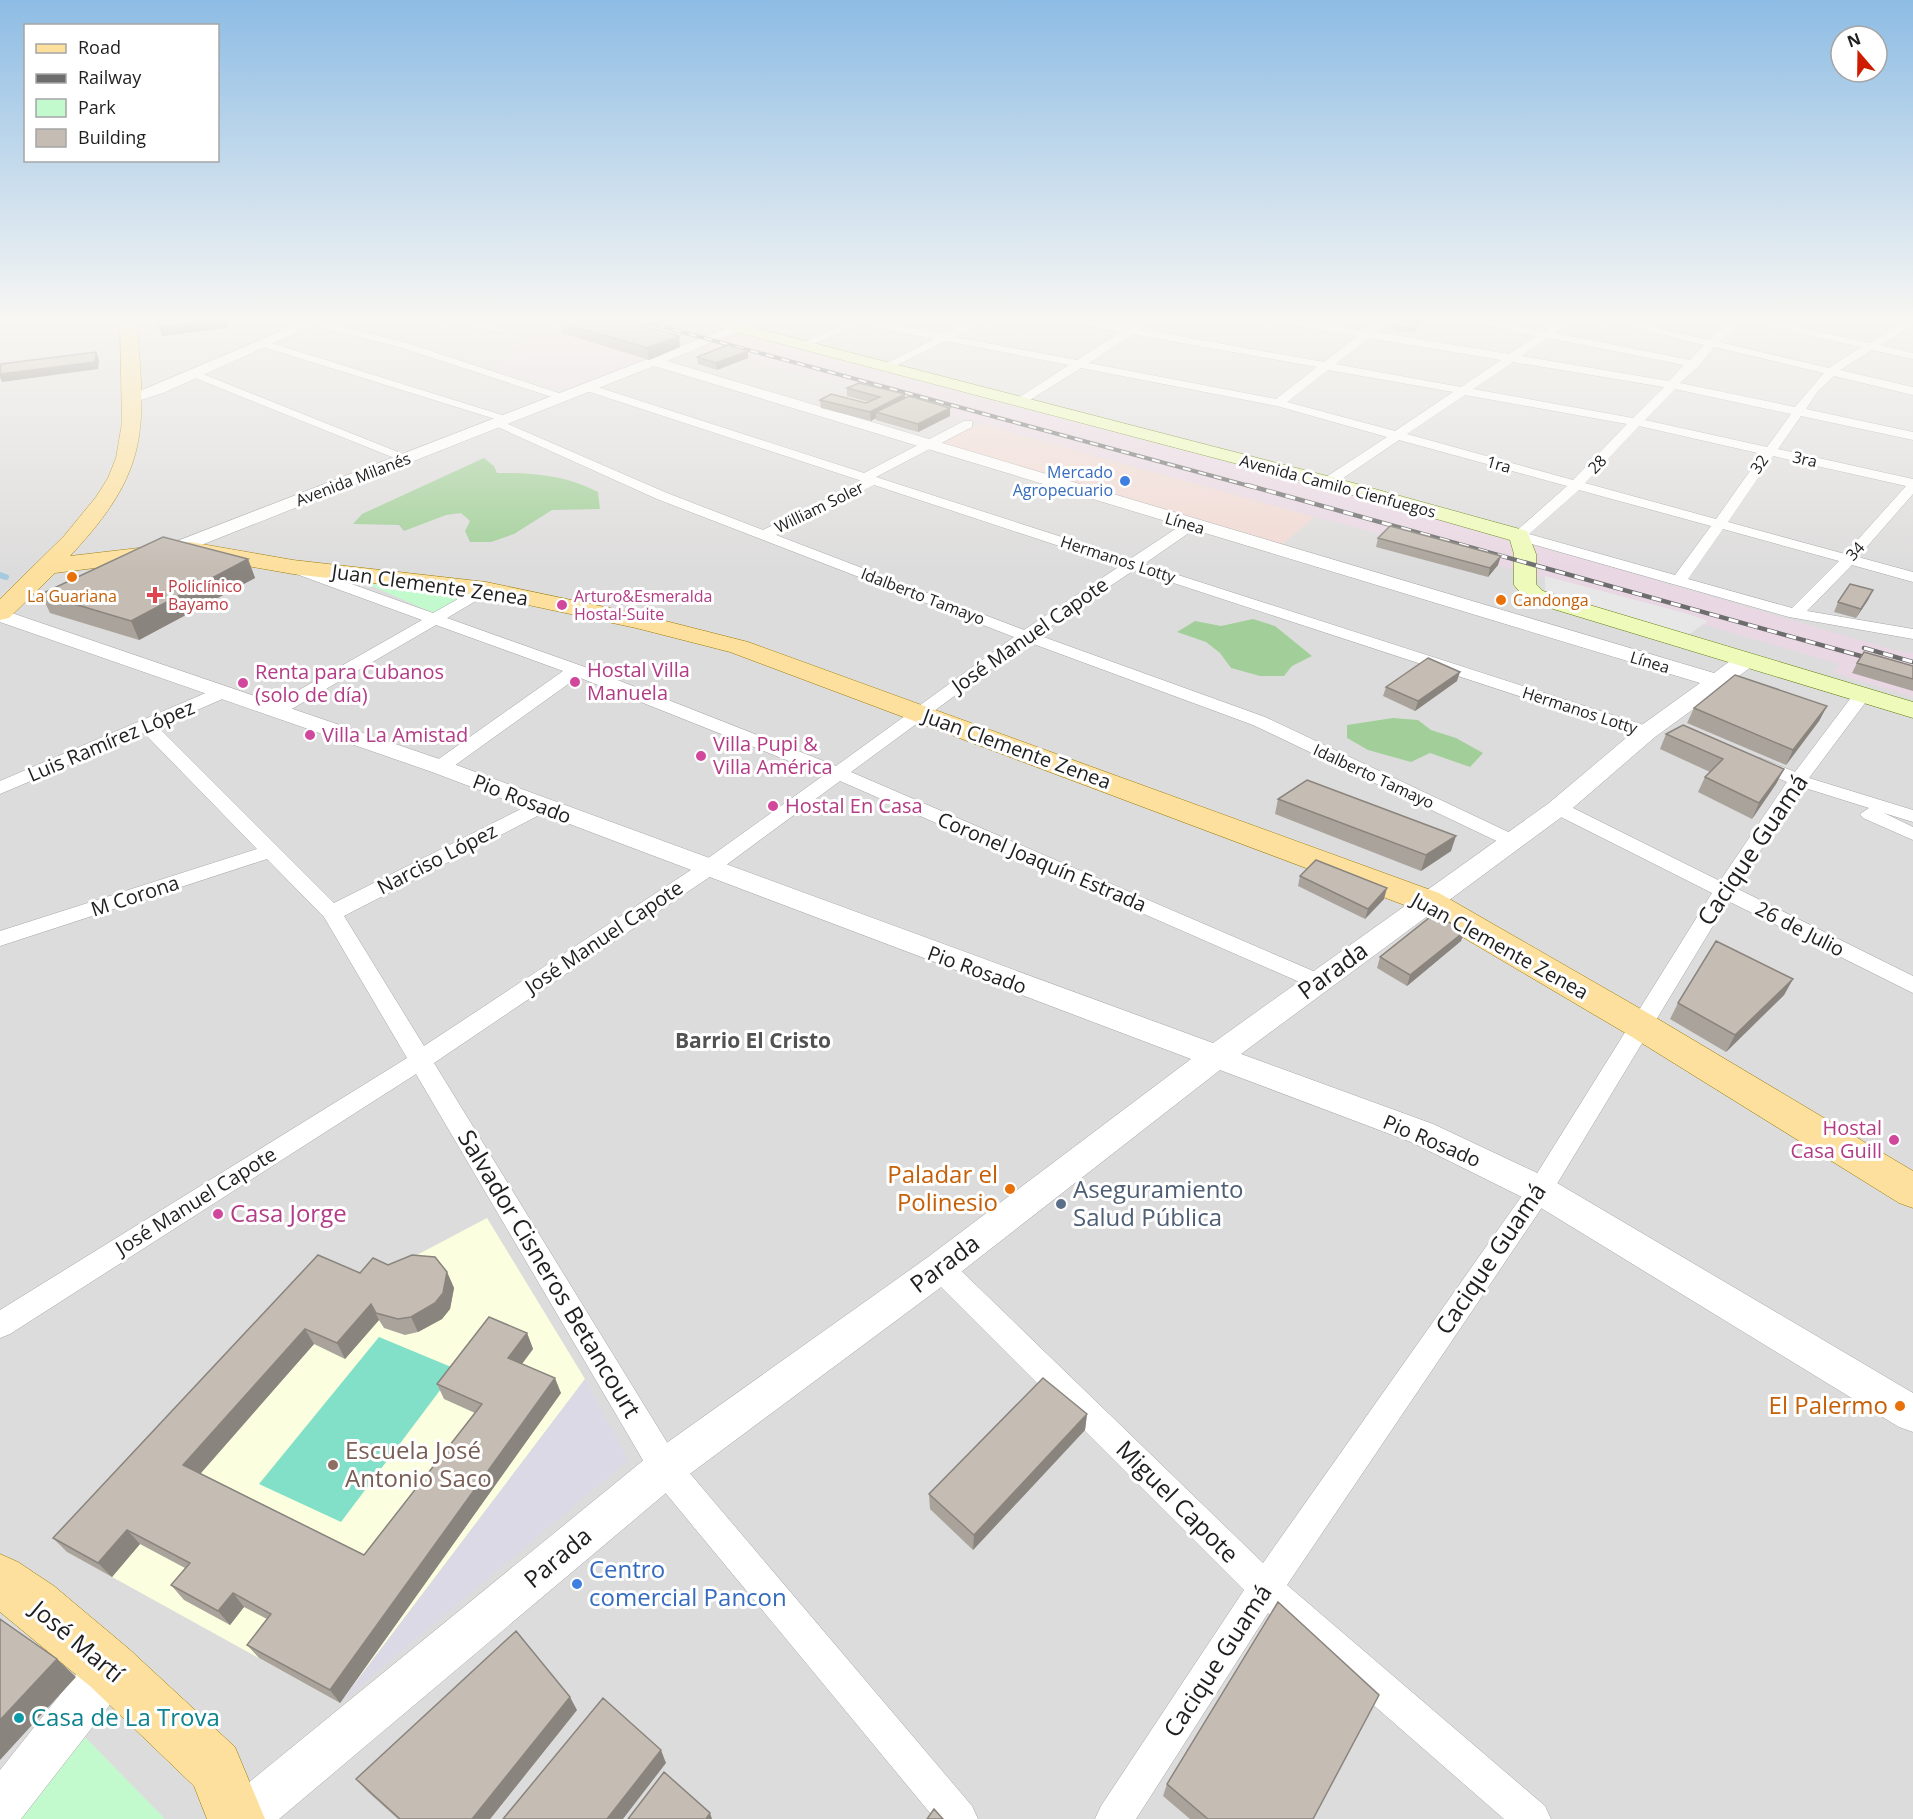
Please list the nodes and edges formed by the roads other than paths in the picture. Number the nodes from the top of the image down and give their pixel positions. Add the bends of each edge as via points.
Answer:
1 (133, 402) edge
2 (265, 402) edge
3 (441, 402) edge
4 (553, 402) edge
5 (631, 402) edge
6 (786, 402) edge
7 (1025, 402) edge
8 (1272, 402) edge
9 (1448, 402) edge
10 (1529, 402) edge
11 (1657, 402) edge
12 (1758, 402) edge
13 (1805, 402) edge
14 (1278, 403) joint
15 (1798, 410) junction
16 (503, 422) junction
17 (1636, 422) junction
18 (968, 424) dead end
19 (1399, 436) junction
20 (1913, 436) edge
21 (926, 444) junction
22 (1769, 451) junction
23 (407, 458) junction
24 (869, 479) junction
25 (1328, 482) junction
26 (1913, 484) edge
27 (1576, 486) junction
28 (1191, 525) junction
29 (1716, 525) junction
30 (766, 534) junction
31 (1519, 536) junction
32 (174, 549) junction
33 (1848, 560) junction
34 (1132, 564) junction
35 (44, 567) junction
36 (293, 567) junction
37 (1913, 578) edge
38 (1678, 581) junction
39 (486, 589) junction
40 (4, 606) edge
41 (1795, 614) junction
42 (434, 619) junction
43 (1913, 634) edge
44 (1026, 636) junction
45 (1746, 660) junction
46 (576, 670) junction
47 (1716, 681) junction
48 (221, 693) junction
49 (1862, 695) junction
50 (276, 710) junction
51 (1913, 710) edge
52 (919, 713) junction
53 (148, 727) junction
54 (1663, 729) junction
55 (1734, 754) edge
56 (440, 767) junction
57 (840, 774) junction
58 (1798, 780) junction
59 (0, 788) edge
60 (542, 806) junction
61 (1558, 807) junction
62 (1913, 816) edge
63 (1913, 834) edge
64 (1512, 841) junction
65 (270, 851) junction
66 (707, 869) junction
67 (1724, 891) junction
68 (1427, 902) junction
69 (332, 913) junction
70 (0, 939) edge
71 (1319, 982) junction
72 (1913, 986) edge
73 (1640, 1025) junction
74 (1214, 1058) junction
75 (421, 1060) junction
76 (1540, 1190) junction
77 (1913, 1191) edge
78 (940, 1269) junction
79 (0, 1325) edge
80 (1913, 1414) edge
81 (665, 1468) junction
82 (0, 1580) edge
83 (1265, 1588) junction
84 (110, 1668) junction
85 (0, 1808) edge
86 (236, 1819) edge
87 (242, 1819) edge
88 (959, 1819) edge
89 (1113, 1819) edge
90 (1532, 1819) edge

1 - 35 main road via 126,459 117,482 107,500
2 - 23 street
3 - 16 street, Idalberto Tamayo
4 - 16 street, Avenida Milanés
5 - 24 street, Hermanos Lotty
6 - 21 street, Línea
7 - 25 main road, Avenida Camilo Cienfuegos
8 - 14 street, 1ra
9 - 19 street
10 - 17 street, 3ra
11 - 17 street, 28
12 - 15 street
13 - 15 street, 32
14 - 19 street, 1ra
15 - 20 street
15 - 22 street, 32
16 - 23 street, Avenida Milanés
16 - 30 street, Idalberto Tamayo via 662,496
17 - 22 street, 3ra
17 - 27 street, 28
18 - 21 street, William Soler
19 - 25 street
19 - 27 street, 1ra
21 - 24 street, William Soler
21 - 28 street, Línea
22 - 26 street, 3ra
22 - 29 street, 32
23 - 32 street, Avenida Milanés
24 - 30 street, William Soler
24 - 34 street, Hermanos Lotty
25 - 31 main road, Avenida Camilo Cienfuegos
26 - 33 street, 34
27 - 29 street, 1ra
27 - 31 street, 28
28 - 34 street, José Manuel Capote
28 - 47 street, Línea
29 - 33 street, 1ra
29 - 38 street, 32
30 - 44 street, Idalberto Tamayo
31 - 38 street
31 - 45 main road, Línea via 1525,554 1525,585 1534,596
32 - 35 main road, Juan Clemente Zenea
32 - 36 main road, Juan Clemente Zenea
33 - 37 street, 1ra
33 - 41 street, 34
34 - 44 street, José Manuel Capote
34 - 54 street, Hermanos Lotty
35 - 40 main road
36 - 39 main road, Juan Clemente Zenea
36 - 42 street, Coronel Joaquín Estrada
38 - 41 street
39 - 42 street
39 - 52 main road, Juan Clemente Zenea via 739,647
40 - 48 street, Pio Rosado
41 - 43 street
42 - 46 street, Coronel Joaquín Estrada
42 - 50 street
44 - 52 street, José Manuel Capote
44 - 64 street, Idalberto Tamayo via 1259,721
45 - 47 street, Parada
45 - 49 main road, Línea
46 - 56 street
46 - 57 street, Coronel Joaquín Estrada
47 - 54 street, Parada
48 - 50 street, Pio Rosado
48 - 53 street, Luis Ramírez López
49 - 51 main road, Línea
49 - 58 street, Cacique Guamá
50 - 56 street, Pio Rosado
52 - 57 street, José Manuel Capote
52 - 68 main road, Juan Clemente Zenea
53 - 59 street, Luis Ramírez López
53 - 65 street, Salvador Cisneros Betancourt
54 - 61 street, Parada
55 - 58 street
56 - 60 street, Pio Rosado
57 - 66 street, José Manuel Capote
57 - 71 street, Coronel Joaquín Estrada
58 - 62 street
58 - 63 street
58 - 67 street, Cacique Guamá
60 - 66 street, Pio Rosado
60 - 69 street, Narciso López
61 - 64 street, Parada
61 - 67 street, 26 de Julio
64 - 68 street, Parada
65 - 69 street, Salvador Cisneros Betancourt
65 - 70 street, M Corona
66 - 74 street, Pio Rosado
66 - 75 street, José Manuel Capote
67 - 72 street, 26 de Julio
67 - 73 street, Cacique Guamá
68 - 71 street, Parada
68 - 73 main road, Juan Clemente Zenea
69 - 75 street, Salvador Cisneros Betancourt
71 - 74 street, Parada
73 - 76 street, Cacique Guamá
73 - 77 main road, Juan Clemente Zenea
74 - 76 street, Pio Rosado via 1422,1133
74 - 78 street, Parada
75 - 79 street, José Manuel Capote
75 - 81 street, Salvador Cisneros Betancourt
76 - 80 street, Pio Rosado
76 - 83 street, Cacique Guamá
78 - 81 street, Parada
78 - 83 street, Miguel Capote
81 - 87 street, Parada
81 - 88 street, Salvador Cisneros Betancourt
82 - 84 main road, José Martí
83 - 89 street, Cacique Guamá
83 - 90 street, Miguel Capote
84 - 85 street
84 - 86 main road, José Martí via 215,1767

